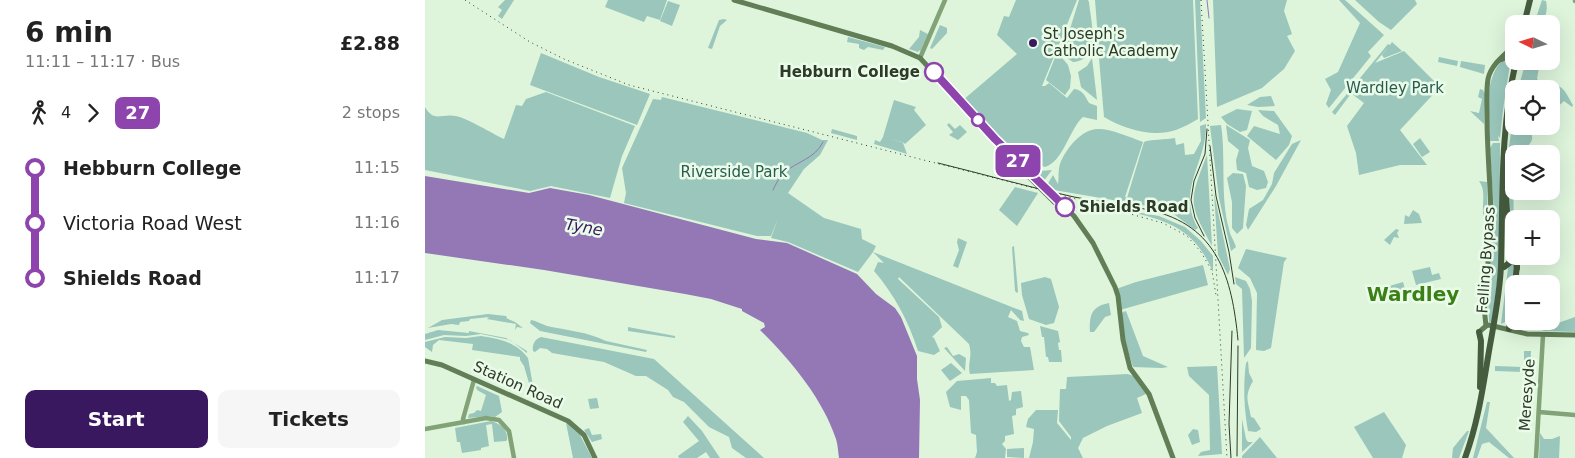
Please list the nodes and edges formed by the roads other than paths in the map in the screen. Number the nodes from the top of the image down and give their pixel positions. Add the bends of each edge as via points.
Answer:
1 (734, 0) edge
2 (945, 0) edge
3 (1533, 1) edge
4 (1528, 15) edge
5 (1530, 15) edge
6 (1505, 54) edge
7 (920, 58) junction
8 (1505, 58) edge
9 (1499, 60) junction
10 (1515, 70) edge
11 (1036, 181) junction
12 (1505, 184) edge
13 (1072, 217) junction
14 (1517, 265) edge
15 (1504, 267) junction
16 (1517, 269) junction
17 (1516, 275) edge
18 (1488, 326) junction
19 (1505, 328) edge
20 (1512, 330) edge
21 (1479, 332) joint
22 (1543, 335) junction
23 (1575, 335) edge
24 (425, 361) edge
25 (475, 380) junction
26 (1539, 412) junction
27 (1575, 415) edge
28 (1477, 418) junction
29 (463, 422) junction
30 (425, 429) edge
31 (514, 458) edge
32 (595, 458) edge
33 (1173, 458) edge
34 (1465, 458) edge
35 (1470, 458) edge
36 (1536, 458) edge

1 - 7 main road via 892,46
2 - 7 street
3 - 4 highway
3 - 5 highway
6 - 9 main road
7 - 11 main road
8 - 9 main road
9 - 18 main road via 1489,75 1487,94 1491,228 1485,280
10 - 28 highway, Felling Bypass via 1504,131 1500,281
11 - 13 main road
11 - 13 main road
12 - 15 highway, Felling Bypass
13 - 33 main road via 1096,248 1115,287 1130,365 1149,394
14 - 16 highway
15 - 16 highway via 1513,261
15 - 35 highway, Felling Bypass via 1486,395
16 - 17 highway
18 - 19 main road
18 - 21 main road
20 - 22 main road
21 - 28 highway
22 - 23 main road
22 - 26 street, Meresyde
24 - 25 main road, Station Road
25 - 29 street
25 - 32 main road, Station Road via 568,421 582,432
26 - 27 street
26 - 36 street, Meresyde
28 - 34 highway, Felling Bypass
29 - 30 street
29 - 31 street via 490,418 502,423 509,432

